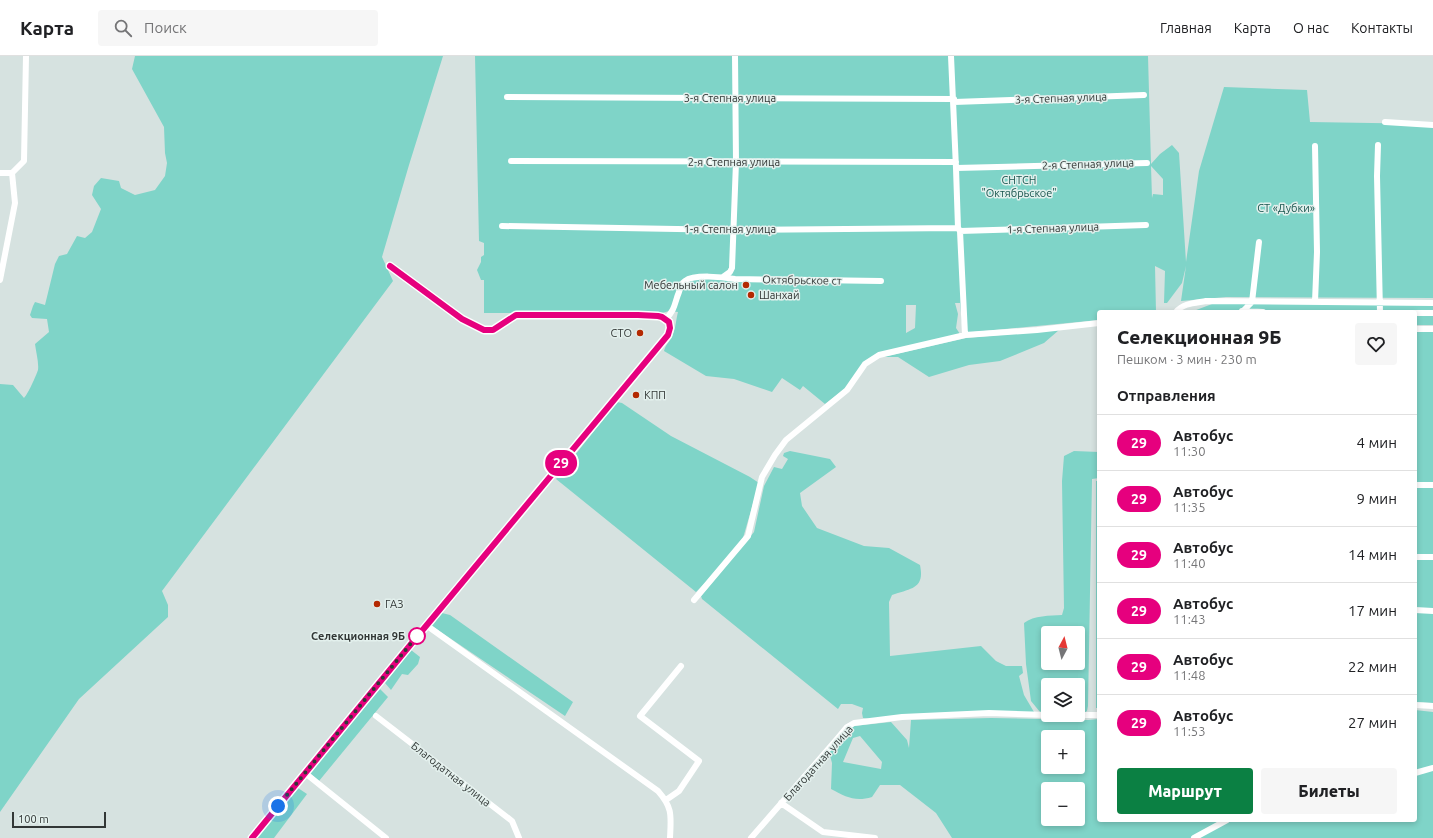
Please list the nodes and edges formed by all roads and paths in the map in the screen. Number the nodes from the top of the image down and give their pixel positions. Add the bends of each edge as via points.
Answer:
1 (26, 56) edge
2 (735, 56) edge
3 (951, 56) edge
4 (1144, 95) dead end
5 (507, 97) dead end
6 (735, 98) junction
7 (954, 101) junction
8 (1385, 122) dead end
9 (1433, 125) edge
10 (1378, 145) dead end
11 (1315, 146) dead end
12 (511, 161) dead end
13 (736, 162) junction
14 (1147, 163) dead end
15 (956, 165) junction
16 (0, 173) edge
17 (12, 173) junction
18 (502, 226) dead end
19 (1146, 226) dead end
20 (733, 230) junction
21 (959, 230) junction
22 (1259, 242) dead end
23 (390, 266) dead end
24 (723, 277) junction
25 (0, 280) edge
26 (881, 281) dead end
27 (1252, 302) junction
28 (1315, 302) junction
29 (1379, 303) junction
30 (1433, 303) edge
31 (1178, 310) edge
32 (1244, 310) edge
33 (1380, 310) edge
34 (1417, 313) edge
35 (1433, 313) edge
36 (666, 319) junction
37 (1097, 323) edge
38 (1417, 329) edge
39 (1433, 329) edge
40 (965, 335) junction
41 (1417, 485) edge
42 (1433, 485) edge
43 (1417, 557) edge
44 (1433, 557) edge
45 (694, 600) dead end
46 (1417, 610) edge
47 (1433, 610) edge
48 (426, 626) junction
49 (681, 666) dead end
50 (1417, 705) edge
51 (1433, 706) edge
52 (1041, 715) edge
53 (1085, 715) edge
54 (1097, 715) edge
55 (376, 716) dead end
56 (1433, 768) edge
57 (1417, 772) edge
58 (305, 773) junction
59 (666, 800) junction
60 (781, 803) junction
61 (1223, 822) edge
62 (252, 838) edge
63 (386, 838) edge
64 (519, 838) edge
65 (670, 838) edge
66 (752, 838) edge
67 (876, 838) edge
68 (1194, 838) edge

1 - 17 street via 24,161
2 - 6 street
3 - 7 street
4 - 7 street, 3-я Степная улица
5 - 6 street, 3-я Степная улица
6 - 7 street, 3-я Степная улица
6 - 13 street
7 - 15 street
8 - 9 street
10 - 29 street
11 - 28 street
12 - 13 street, 2-я Степная улица
13 - 15 street, 2-я Степная улица
13 - 20 street
14 - 15 street, 2-я Степная улица
15 - 21 street
16 - 17 street
17 - 25 street via 15,203
18 - 20 street, 1-я Степная улица
19 - 21 street, 1-я Степная улица
20 - 21 street, 1-я Степная улица
20 - 24 street via 732,268
21 - 40 street
22 - 27 street
23 - 36 street via 462,319 484,330 493,330 516,315 638,315
24 - 26 street, Октябрьское ст
24 - 36 street, Октябрьское ст via 690,278 685,281 676,306
27 - 28 street
27 - 31 street via 1193,303
27 - 32 street
28 - 29 street
29 - 30 street
29 - 33 street
34 - 35 street
36 - 48 street via 670,325 668,335
37 - 40 street
38 - 39 street
40 - 45 street via 879,355 865,364 847,390 786,440 762,477 748,536
41 - 42 street
43 - 44 street
46 - 47 street
48 - 58 street
48 - 59 street via 621,764 658,791
49 - 59 street via 640,716 699,761 679,791
50 - 51 street
52 - 60 street, Благодатная улица via 989,713 902,717 854,723
53 - 54 street
55 - 64 street, Благодатная улица via 512,821
56 - 57 street
58 - 62 street
58 - 63 street
59 - 65 street via 671,817
60 - 66 street, Благодатная улица
60 - 67 street, Благодатная улица via 823,832
61 - 68 street

